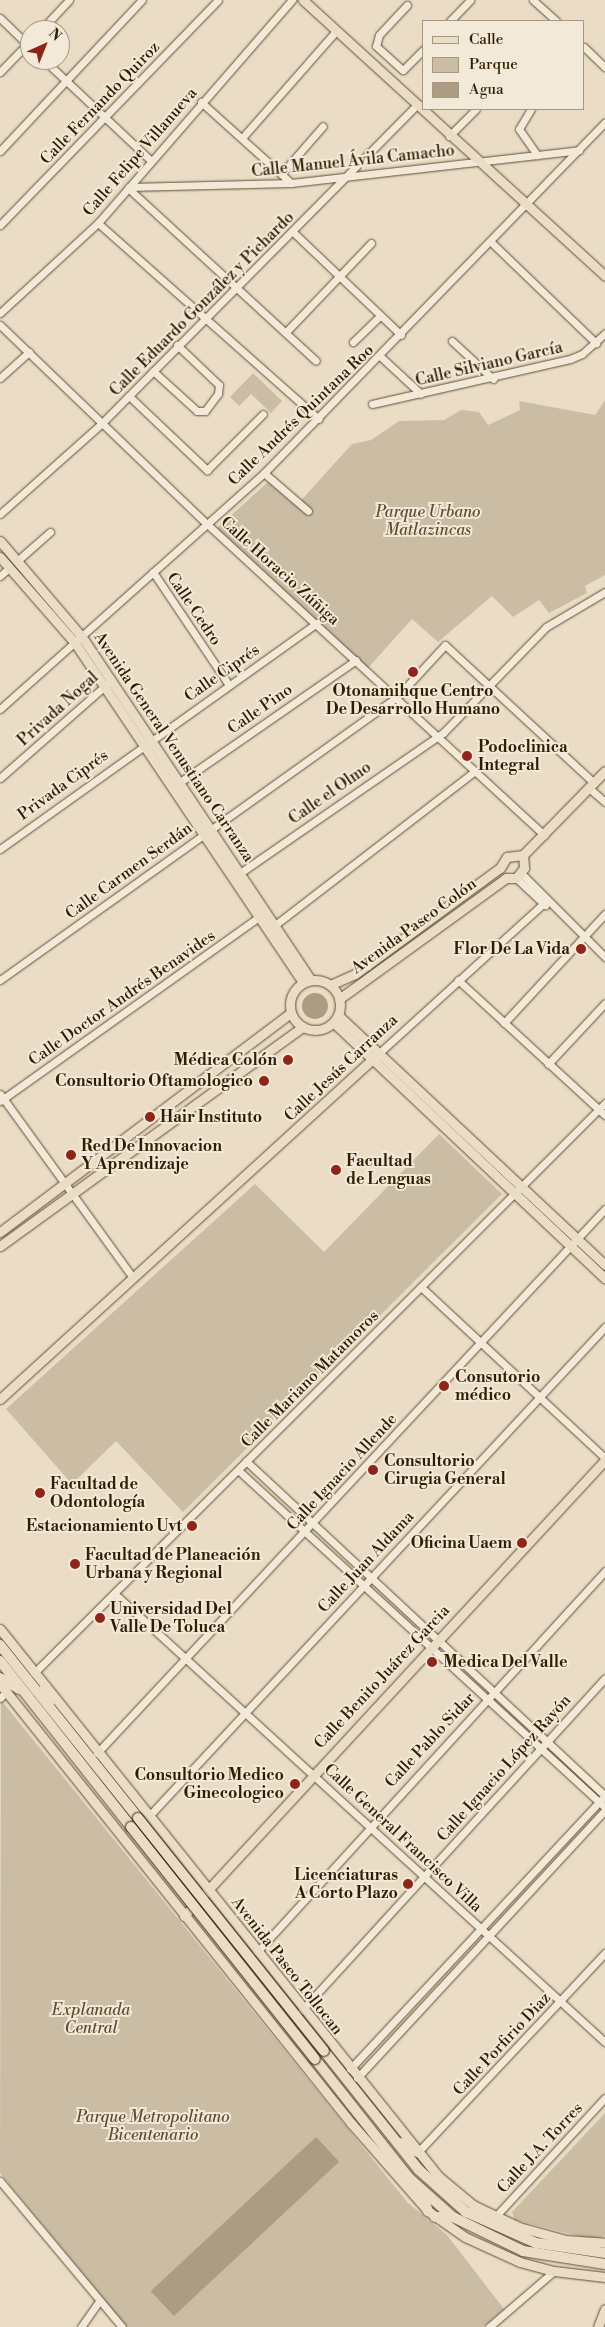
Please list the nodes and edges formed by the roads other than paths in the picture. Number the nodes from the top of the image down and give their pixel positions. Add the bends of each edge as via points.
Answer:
1 (69, 0) edge
2 (142, 0) edge
3 (218, 0) edge
4 (292, 0) edge
5 (303, 0) edge
6 (470, 0) edge
7 (533, 0) edge
8 (407, 5) dead end
9 (0, 18) edge
10 (50, 20) edge
11 (451, 20) edge
12 (555, 20) edge
13 (336, 31) junction
14 (20, 36) edge
15 (585, 48) edge
16 (422, 51) edge
17 (20, 53) edge
18 (391, 61) junction
19 (605, 66) edge
20 (54, 70) edge
21 (0, 72) edge
22 (381, 73) junction
23 (65, 80) junction
24 (200, 102) junction
25 (416, 106) junction
26 (422, 109) edge
27 (475, 110) edge
28 (530, 110) edge
29 (428, 112) edge
30 (105, 119) junction
31 (605, 122) edge
32 (323, 126) dead end
33 (449, 136) junction
34 (242, 138) junction
35 (579, 150) junction
36 (0, 151) edge
37 (537, 154) junction
38 (151, 161) junction
39 (478, 162) junction
40 (282, 173) junction
41 (348, 177) junction
42 (291, 183) junction
43 (129, 187) junction
44 (526, 206) junction
45 (98, 223) junction
46 (0, 225) edge
47 (293, 232) junction
48 (491, 242) junction
49 (370, 243) dead end
50 (339, 276) junction
51 (605, 276) edge
52 (236, 286) junction
53 (0, 313) edge
54 (380, 316) junction
55 (204, 317) junction
56 (0, 325) edge
57 (286, 332) junction
58 (605, 333) edge
59 (402, 335) junction
60 (452, 341) dead end
61 (353, 342) dead end
62 (596, 342) junction
63 (177, 345) junction
64 (29, 352) junction
65 (381, 357) junction
66 (316, 361) dead end
67 (153, 371) junction
68 (0, 378) edge
69 (493, 379) junction
70 (421, 394) junction
71 (129, 396) junction
72 (372, 404) dead end
73 (263, 414) dead end
74 (319, 419) junction
75 (102, 423) junction
76 (264, 474) junction
77 (308, 511) dead end
78 (0, 514) edge
79 (207, 524) junction
80 (50, 532) dead end
81 (0, 541) edge
82 (0, 557) edge
83 (17, 561) junction
84 (9, 568) junction
85 (153, 572) junction
86 (0, 576) edge
87 (605, 592) edge
88 (316, 623) junction
89 (79, 640) junction
90 (356, 660) junction
91 (108, 682) junction
92 (229, 685) junction
93 (491, 685) junction
94 (396, 698) junction
95 (0, 709) edge
96 (436, 735) junction
97 (152, 739) junction
98 (144, 745) junction
99 (475, 771) junction
100 (605, 772) edge
101 (0, 778) edge
102 (180, 782) junction
103 (591, 785) junction
104 (605, 802) edge
105 (208, 831) junction
106 (544, 835) junction
107 (0, 849) edge
108 (523, 855) junction
109 (500, 868) junction
110 (240, 873) junction
111 (514, 876) junction
112 (544, 902) junction
113 (605, 914) edge
114 (260, 916) junction
115 (275, 925) junction
116 (583, 938) junction
117 (605, 957) edge
118 (0, 980) edge
119 (458, 980) junction
120 (307, 981) junction
121 (330, 985) junction
122 (339, 999) junction
123 (605, 1003) edge
124 (291, 1014) junction
125 (336, 1020) junction
126 (504, 1022) junction
127 (303, 1027) junction
128 (375, 1057) junction
129 (548, 1064) junction
130 (1, 1098) edge
131 (605, 1103) edge
132 (602, 1112) edge
133 (65, 1186) junction
134 (521, 1187) junction
135 (72, 1195) junction
136 (513, 1195) junction
137 (605, 1209) edge
138 (0, 1232) edge
139 (577, 1238) junction
140 (0, 1246) edge
141 (570, 1246) junction
142 (605, 1265) edge
143 (133, 1278) junction
144 (605, 1278) edge
145 (421, 1287) junction
146 (605, 1327) edge
147 (480, 1343) junction
148 (539, 1397) junction
149 (0, 1399) edge
150 (605, 1459) edge
151 (246, 1461) junction
152 (238, 1470) junction
153 (313, 1524) junction
154 (305, 1532) junction
155 (605, 1571) edge
156 (370, 1577) junction
157 (362, 1584) junction
158 (115, 1594) junction
159 (0, 1629) edge
160 (437, 1639) junction
161 (0, 1644) edge
162 (429, 1648) junction
163 (186, 1657) junction
164 (0, 1661) edge
165 (34, 1673) junction
166 (0, 1678) edge
167 (605, 1678) edge
168 (0, 1684) edge
169 (45, 1688) junction
170 (25, 1692) junction
171 (492, 1694) junction
172 (3, 1695) edge
173 (486, 1700) junction
174 (49, 1707) junction
175 (248, 1714) junction
176 (546, 1742) junction
177 (539, 1749) junction
178 (97, 1752) junction
179 (313, 1774) junction
180 (605, 1795) edge
181 (599, 1802) junction
182 (605, 1809) edge
183 (143, 1817) junction
184 (370, 1826) junction
185 (192, 1870) junction
186 (424, 1877) junction
187 (208, 1891) junction
188 (164, 1892) junction
189 (184, 1916) junction
190 (482, 1929) junction
191 (489, 1936) junction
192 (256, 1952) junction
193 (605, 1953) edge
194 (560, 2002) junction
195 (302, 2010) junction
196 (605, 2042) edge
197 (350, 2069) junction
198 (356, 2078) junction
199 (605, 2098) edge
200 (395, 2140) junction
201 (418, 2152) junction
202 (0, 2181) edge
203 (421, 2190) junction
204 (432, 2214) junction
205 (495, 2217) junction
206 (453, 2218) junction
207 (605, 2243) edge
208 (605, 2253) edge
209 (605, 2264) edge
210 (554, 2271) junction
211 (605, 2277) edge
212 (99, 2300) junction
213 (605, 2309) edge
214 (81, 2327) edge
215 (122, 2327) edge
216 (489, 2327) edge
217 (598, 2327) edge

1 - 10 street
2 - 23 street
3 - 30 street, Calle Fernando Quiroz
4 - 24 street, Calle Felipe Villanueva
5 - 13 main road
6 - 11 street
7 - 12 street
8 - 18 street via 376,38 376,46
9 - 14 street
13 - 22 main road
13 - 34 street
15 - 19 street
16 - 18 street via 403,70
17 - 21 street
18 - 22 street
20 - 23 street
22 - 25 main road
23 - 30 street
23 - 36 street
24 - 34 street
24 - 38 street, Calle Felipe Villanueva
25 - 26 main road
25 - 41 street, Calle Eduardo González y Pichardo
27 - 33 street
28 - 37 street via 519,129
29 - 33 main road
30 - 38 street
30 - 46 street, Calle Fernando Quiroz
31 - 35 street, Calle Andrés Quintana Roo
32 - 40 street
33 - 39 main road
34 - 40 street
35 - 37 street, Calle Manuel Ávila Camacho
35 - 44 street, Calle Andrés Quintana Roo
37 - 39 street, Calle Manuel Ávila Camacho
38 - 43 street, Calle Felipe Villanueva
39 - 41 street, Calle Manuel Ávila Camacho
39 - 44 main road
40 - 42 street
41 - 42 street, Calle Manuel Ávila Camacho
41 - 47 street, Calle Eduardo González y Pichardo
42 - 43 street, Calle Manuel Ávila Camacho
43 - 45 street, Calle Felipe Villanueva
43 - 52 street
44 - 48 street, Calle Andrés Quintana Roo
44 - 51 main road
45 - 53 street, Calle Felipe Villanueva
45 - 55 street
47 - 50 street
47 - 52 street, Calle Eduardo González y Pichardo
48 - 59 street, Calle Andrés Quintana Roo
48 - 62 street
49 - 50 street
50 - 54 street
50 - 57 street
52 - 55 street, Calle Eduardo González y Pichardo
52 - 57 street
54 - 59 street
54 - 61 street
55 - 63 street, Calle Eduardo González y Pichardo
55 - 74 street
56 - 64 street, Calle Horacio Zúñiga
57 - 66 street
58 - 62 street, Calle Silviano García
59 - 65 street, Calle Andrés Quintana Roo
60 - 69 street
62 - 69 street, Calle Silviano García via 570,359
63 - 67 street, Calle Eduardo González y Pichardo
63 - 67 street via 219,385 218,394 204,411 197,411
64 - 68 street
64 - 75 street, Calle Horacio Zúñiga
65 - 70 street
65 - 74 street, Calle Andrés Quintana Roo
67 - 71 street, Calle Eduardo González y Pichardo
69 - 70 street, Calle Silviano García
70 - 72 street, Calle Silviano García
71 - 73 street via 207,470
71 - 75 street, Calle Eduardo González y Pichardo
74 - 76 street, Calle Andrés Quintana Roo
75 - 78 street, Calle Eduardo González y Pichardo
75 - 79 street, Calle Horacio Zúñiga
76 - 77 street
76 - 79 street, Calle Andrés Quintana Roo
79 - 85 street, Calle Andrés Quintana Roo
79 - 88 street, Calle Horacio Zúñiga
80 - 83 street
81 - 83 main road, Avenida General Venustiano Carranza
82 - 84 main road, Avenida General Venustiano Carranza
83 - 89 main road, Avenida General Venustiano Carranza
84 - 86 street
84 - 89 main road, Avenida General Venustiano Carranza
85 - 89 street, Calle Andrés Quintana Roo
85 - 92 street, Calle Cedro
87 - 93 street, Calle el Olmo via 555,618
88 - 90 street, Calle Horacio Zúñiga
88 - 92 street, Calle Ciprés
89 - 91 main road, Avenida General Venustiano Carranza
89 - 95 street, Calle Andrés Quintana Roo
90 - 94 street, Calle Horacio Zúñiga
90 - 102 street, Calle Pino
91 - 97 main road, Avenida General Venustiano Carranza
91 - 98 main road, Avenida General Venustiano Carranza
91 - 101 street, Privada Nogal
92 - 97 street, Calle Ciprés
93 - 94 street, Calle Carmen Serdán via 451,648 442,646
93 - 96 street, Calle el Olmo
93 - 103 street
94 - 96 street, Calle Horacio Zúñiga
94 - 105 street, Calle Carmen Serdán
96 - 99 street, Calle Horacio Zúñiga
96 - 110 street, Calle el Olmo
97 - 98 street, Calle Ciprés
97 - 102 main road, Avenida General Venustiano Carranza
98 - 105 main road, Avenida General Venustiano Carranza
98 - 107 street, Privada Ciprés
99 - 106 street, Calle Horacio Zúñiga
99 - 115 street
100 - 103 main road
102 - 105 main road, Avenida General Venustiano Carranza
103 - 104 street
103 - 106 main road
105 - 110 main road, Avenida General Venustiano Carranza
105 - 114 main road, Avenida General Venustiano Carranza
105 - 118 street, Calle Carmen Serdán
106 - 108 main road
108 - 109 main road, Avenida Paseo Colón via 510,855
108 - 111 main road
109 - 111 main road
109 - 121 main road, Avenida Paseo Colón via 355,974
110 - 115 main road, Avenida General Venustiano Carranza
111 - 112 street
111 - 122 main road, Avenida Paseo Colón
112 - 116 street
112 - 119 street, Calle Jesús Carranza
113 - 116 street
114 - 120 main road, Avenida General Venustiano Carranza
114 - 130 street, Calle Doctor Andrés Benavides
115 - 120 main road, Avenida General Venustiano Carranza
116 - 117 street
116 - 126 street
119 - 126 street
119 - 128 street, Calle Jesús Carranza
120 - 121 main road
120 - 124 main road via 291,996
121 - 122 main road
122 - 125 main road
123 - 129 street
124 - 127 main road
124 - 133 main road
125 - 127 main road via 318,1030
125 - 128 main road
126 - 129 street
127 - 135 main road
128 - 134 main road
128 - 136 main road
128 - 143 main road, Calle Jesús Carranza
129 - 132 street
130 - 133 street
131 - 132 street, Calle Mariano Matamoros
132 - 134 street, Calle Mariano Matamoros
133 - 135 street
133 - 138 main road
134 - 136 street, Calle Mariano Matamoros
134 - 139 main road
135 - 140 main road
135 - 143 street
136 - 141 main road
136 - 145 street, Calle Mariano Matamoros
137 - 139 street, Calle Ignacio Allende
139 - 141 street, Calle Ignacio Allende
139 - 142 main road
141 - 144 main road
141 - 147 street, Calle Ignacio Allende
143 - 149 main road, Calle Jesús Carranza
145 - 147 street
145 - 151 street, Calle Mariano Matamoros
146 - 148 street, Calle Juan Aldama
147 - 148 street
147 - 153 street, Calle Ignacio Allende
148 - 150 street
148 - 156 street, Calle Juan Aldama
150 - 160 main road, Calle Benito Juárez Garcia
151 - 152 street, Calle Mariano Matamoros
151 - 153 street
152 - 154 street
152 - 158 street, Calle Mariano Matamoros
153 - 154 street, Calle Ignacio Allende
153 - 156 street
154 - 157 street
154 - 163 street, Calle Ignacio Allende
155 - 171 street, Calle Pablo Sidar
156 - 157 street, Calle Juan Aldama
156 - 160 street
157 - 162 street
157 - 175 street, Calle Juan Aldama
158 - 163 street, Calle General Francisco Villa
158 - 165 street, Calle Mariano Matamoros
159 - 165 main road, Avenida Paseo Tollocan
160 - 162 main road, Calle Benito Juárez Garcia
160 - 171 street
161 - 174 highway, Avenida Paseo Tollocan
162 - 173 street
162 - 179 main road, Calle Benito Juárez Garcia
163 - 175 street, Calle General Francisco Villa
163 - 178 street, Calle Ignacio Allende
164 - 170 highway
165 - 169 main road, Avenida Paseo Tollocan
166 - 170 highway
167 - 176 street, Calle Ignacio López Rayón
168 - 172 main road
169 - 174 highway
169 - 178 main road, Avenida Paseo Tollocan
170 - 203 highway, bridge
171 - 173 street, Calle Pablo Sidar
171 - 176 street
172 - 188 main road
173 - 177 street
173 - 184 street, Calle Pablo Sidar
174 - 183 highway, Avenida Paseo Tollocan
175 - 179 street, Calle General Francisco Villa
175 - 183 street, Calle Juan Aldama
176 - 177 street, Calle Ignacio López Rayón
176 - 180 street
177 - 181 street
177 - 186 street, Calle Ignacio López Rayón
178 - 183 main road, Avenida Paseo Tollocan
179 - 184 street, Calle General Francisco Villa
179 - 187 main road, Calle Benito Juárez Garcia
180 - 181 street
181 - 182 street
181 - 190 street
182 - 191 street
183 - 185 main road, Avenida Paseo Tollocan
183 - 200 highway, Avenida Paseo Tollocan, bridge
184 - 186 street, Calle General Francisco Villa
184 - 192 street, Calle Pablo Sidar
185 - 187 main road, Avenida Paseo Tollocan
185 - 188 main road via 182,1892
186 - 190 street, Calle General Francisco Villa
186 - 195 street, Calle Ignacio López Rayón
187 - 189 main road, Calle Benito Juárez Garcia
187 - 192 main road, Avenida Paseo Tollocan
188 - 189 main road
189 - 204 main road
190 - 191 street, Calle General Francisco Villa
190 - 197 street
191 - 194 street, Calle General Francisco Villa
191 - 198 street
192 - 195 main road, Avenida Paseo Tollocan
193 - 194 street, Calle Porfirio Diaz
194 - 196 street, Calle General Francisco Villa
194 - 201 street, Calle Porfirio Diaz
195 - 197 main road, Avenida Paseo Tollocan
197 - 198 main road, Avenida Paseo Tollocan
198 - 201 main road, Avenida Paseo Tollocan
199 - 205 street, Calle J.A. Torres
200 - 201 highway
200 - 208 highway, Avenida Paseo Tollocan via 443,2194 492,2226 551,2247
201 - 205 main road, Avenida Paseo Tollocan via 453,2190
202 - 212 street
203 - 204 highway
203 - 206 highway
204 - 206 highway
204 - 210 main road via 494,2252
205 - 207 main road, Avenida Paseo Tollocan via 566,2240
206 - 209 highway via 523,2252
210 - 211 main road
210 - 216 street
212 - 214 street
212 - 215 street
213 - 217 main road

